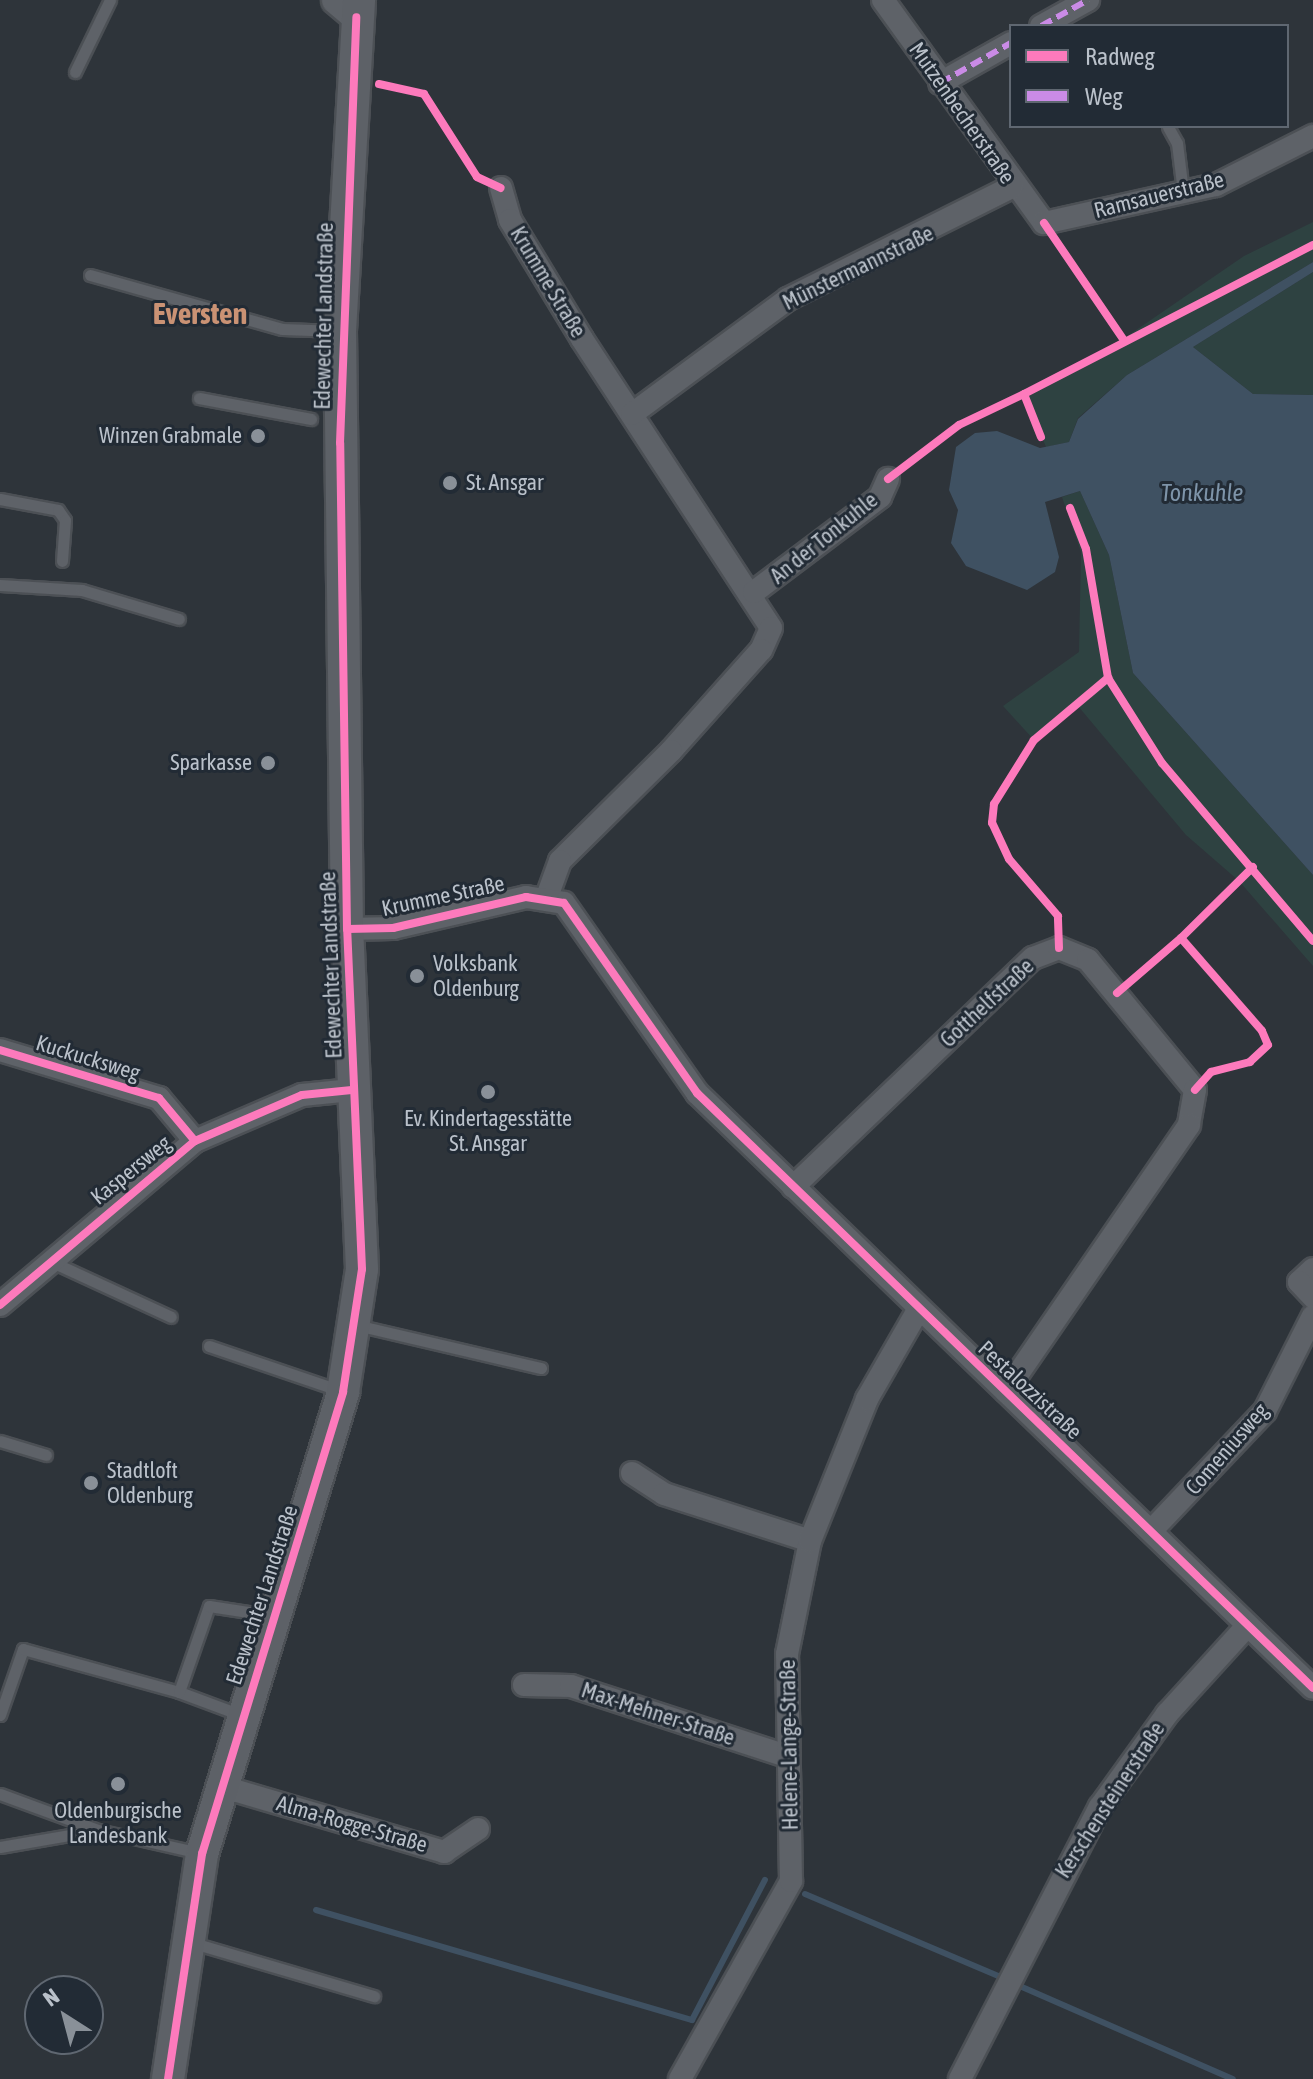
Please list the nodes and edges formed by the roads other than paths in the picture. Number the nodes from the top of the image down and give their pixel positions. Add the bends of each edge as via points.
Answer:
1 (110, 0) edge
2 (883, 0) edge
3 (1088, 0) edge
4 (350, 6) edge
5 (1045, 24) edge
6 (1009, 44) edge
7 (75, 72) dead end
8 (940, 83) junction
9 (1169, 128) edge
10 (1313, 136) edge
11 (1012, 187) junction
12 (501, 188) dead end
13 (1183, 192) junction
14 (1044, 223) joint
15 (90, 275) dead end
16 (340, 331) junction
17 (199, 398) dead end
18 (632, 414) junction
19 (311, 419) dead end
20 (884, 488) dead end
21 (0, 499) edge
22 (62, 561) dead end
23 (0, 585) edge
24 (754, 592) junction
25 (179, 619) dead end
26 (547, 896) junction
27 (347, 929) junction
28 (0, 1050) edge
29 (352, 1090) junction
30 (195, 1141) junction
31 (793, 1187) junction
32 (49, 1261) junction
33 (1313, 1269) edge
34 (1313, 1297) edge
35 (0, 1305) edge
36 (917, 1312) junction
37 (1313, 1316) edge
38 (171, 1317) dead end
39 (356, 1325) junction
40 (209, 1346) dead end
41 (541, 1368) dead end
42 (1006, 1391) junction
43 (343, 1392) junction
44 (0, 1441) edge
45 (46, 1455) dead end
46 (632, 1473) dead end
47 (1152, 1530) junction
48 (810, 1541) junction
49 (274, 1616) junction
50 (1247, 1626) junction
51 (524, 1685) dead end
52 (1313, 1688) edge
53 (179, 1692) junction
54 (0, 1715) edge
55 (242, 1715) junction
56 (789, 1757) junction
57 (220, 1786) junction
58 (0, 1794) edge
59 (478, 1829) dead end
60 (98, 1830) junction
61 (0, 1847) edge
62 (202, 1854) junction
63 (185, 1940) junction
64 (374, 1996) dead end
65 (168, 2079) edge
66 (680, 2079) edge
67 (960, 2079) edge

1 - 7 lane
2 - 8 street, Mutzenbecherstraße
3 - 5 street
4 - 16 main road, Edewechter Landstraße
6 - 8 street
8 - 11 street, Mutzenbecherstraße
9 - 13 lane via 1177,143
10 - 13 street, Ramsauerstraße via 1216,185
11 - 14 street, Mutzenbecherstraße
11 - 18 street, Münstermannstraße via 788,299
12 - 18 street, Krumme Straße via 510,220
13 - 14 street, Ramsauerstraße
15 - 16 lane via 282,329
16 - 27 main road, Edewechter Landstraße
17 - 19 lane
18 - 24 street, Krumme Straße
20 - 24 street, An der Tonkuhle
21 - 22 lane via 58,510 65,520
23 - 25 lane via 82,590
24 - 26 street, Krumme Straße via 771,628 761,650 560,861
26 - 27 street, Krumme Straße via 393,928
26 - 31 street, Pestalozzistraße via 577,915 673,1064
27 - 29 main road, Edewechter Landstraße
28 - 30 street, Kuckucksweg via 159,1098
29 - 30 street, Kaspersweg via 302,1095
29 - 39 main road, Edewechter Landstraße via 362,1242
30 - 32 street, Kaspersweg
31 - 36 street, Pestalozzistraße
31 - 42 street, Gotthelfstraße via 1033,958 1059,948 1088,960 1195,1090 1189,1125
32 - 35 street, Kaspersweg
32 - 38 lane
33 - 34 street via 1299,1282
36 - 42 street, Pestalozzistraße
36 - 48 street, Helene-Lange-Straße via 862,1411
37 - 47 street, Comeniusweg via 1265,1411
39 - 41 lane
39 - 43 main road, Edewechter Landstraße
40 - 43 lane
42 - 47 street, Pestalozzistraße
43 - 49 main road, Edewechter Landstraße
44 - 45 lane
46 - 48 street via 664,1494
47 - 50 street, Pestalozzistraße
48 - 56 street, Helene-Lange-Straße via 787,1654
49 - 53 lane via 209,1606
49 - 55 main road, Edewechter Landstraße
50 - 52 street, Pestalozzistraße
50 - 67 street, Kerschensteinerstraße via 1167,1714 1085,1831
51 - 56 street, Max-Mehner-Straße via 571,1686
53 - 54 lane via 23,1649
53 - 55 lane
55 - 57 main road, Edewechter Landstraße
56 - 66 street, Helene-Lange-Straße via 791,1881
57 - 59 street, Alma-Rogge-Straße via 444,1852
57 - 62 main road, Edewechter Landstraße
58 - 60 lane
60 - 61 lane
60 - 62 lane
62 - 63 main road, Edewechter Landstraße
63 - 64 lane
63 - 65 main road, Edewechter Landstraße

